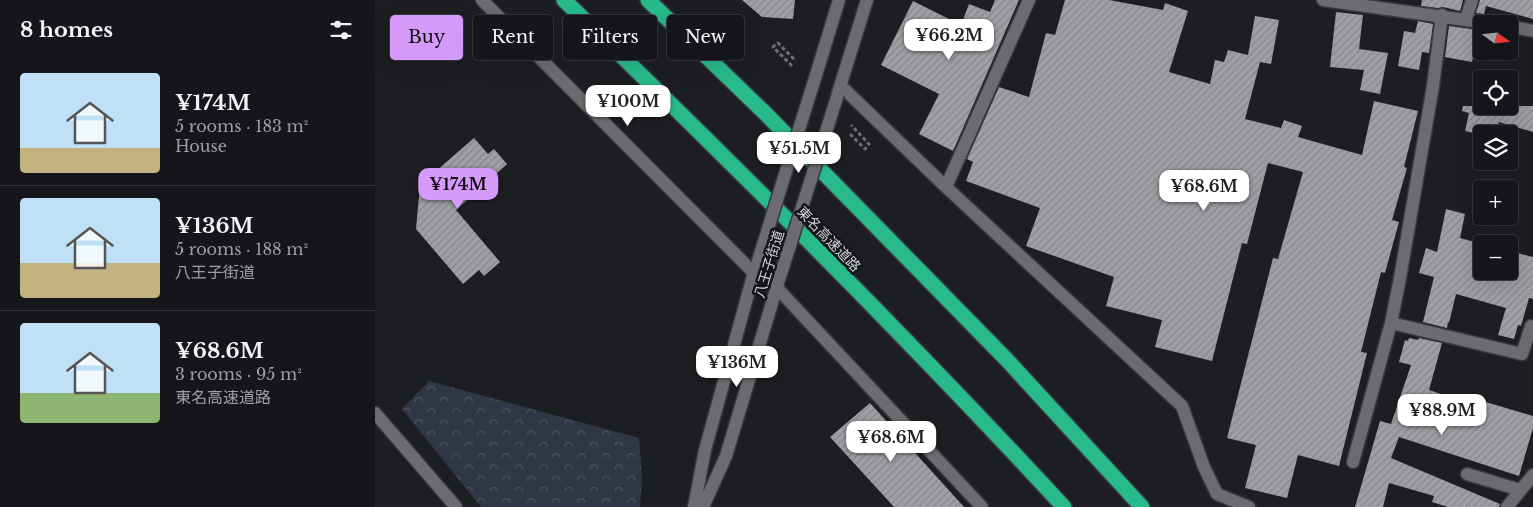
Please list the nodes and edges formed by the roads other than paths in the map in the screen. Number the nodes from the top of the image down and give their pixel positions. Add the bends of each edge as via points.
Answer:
1 (482, 0) edge
2 (564, 0) edge
3 (648, 0) edge
4 (839, 0) edge
5 (867, 0) edge
6 (1029, 0) edge
7 (1324, 0) edge
8 (1472, 0) edge
9 (1442, 15) junction
10 (1465, 19) junction
11 (1473, 20) edge
12 (1518, 28) edge
13 (1533, 31) edge
14 (839, 90) junction
15 (946, 187) junction
16 (755, 268) junction
17 (778, 285) junction
18 (1391, 323) junction
19 (1531, 326) dead end
20 (375, 413) edge
21 (1353, 462) dead end
22 (1467, 474) dead end
23 (1533, 475) edge
24 (1520, 490) junction
25 (456, 507) edge
26 (694, 507) edge
27 (703, 507) edge
28 (982, 507) edge
29 (1064, 507) edge
30 (1142, 507) edge
31 (1249, 507) edge
32 (1507, 507) edge

1 - 16 street
2 - 29 highway, 東名高速道路 via 735,165 970,405
3 - 30 highway via 772,120 1007,360
4 - 16 street, 八王子街道, bridge
5 - 14 street, 八王子街道
6 - 15 street
7 - 9 street
8 - 10 street
9 - 10 street
9 - 18 street via 1433,86
10 - 11 street
12 - 13 street
14 - 15 street
14 - 17 street, 八王子街道, bridge
15 - 31 street via 1182,406 1217,494
16 - 26 street, 八王子街道 via 705,450
17 - 27 street, 八王子街道 via 726,456
17 - 28 street
18 - 19 street via 1522,354
18 - 21 street
20 - 25 street
22 - 24 street
23 - 24 street
24 - 32 street

